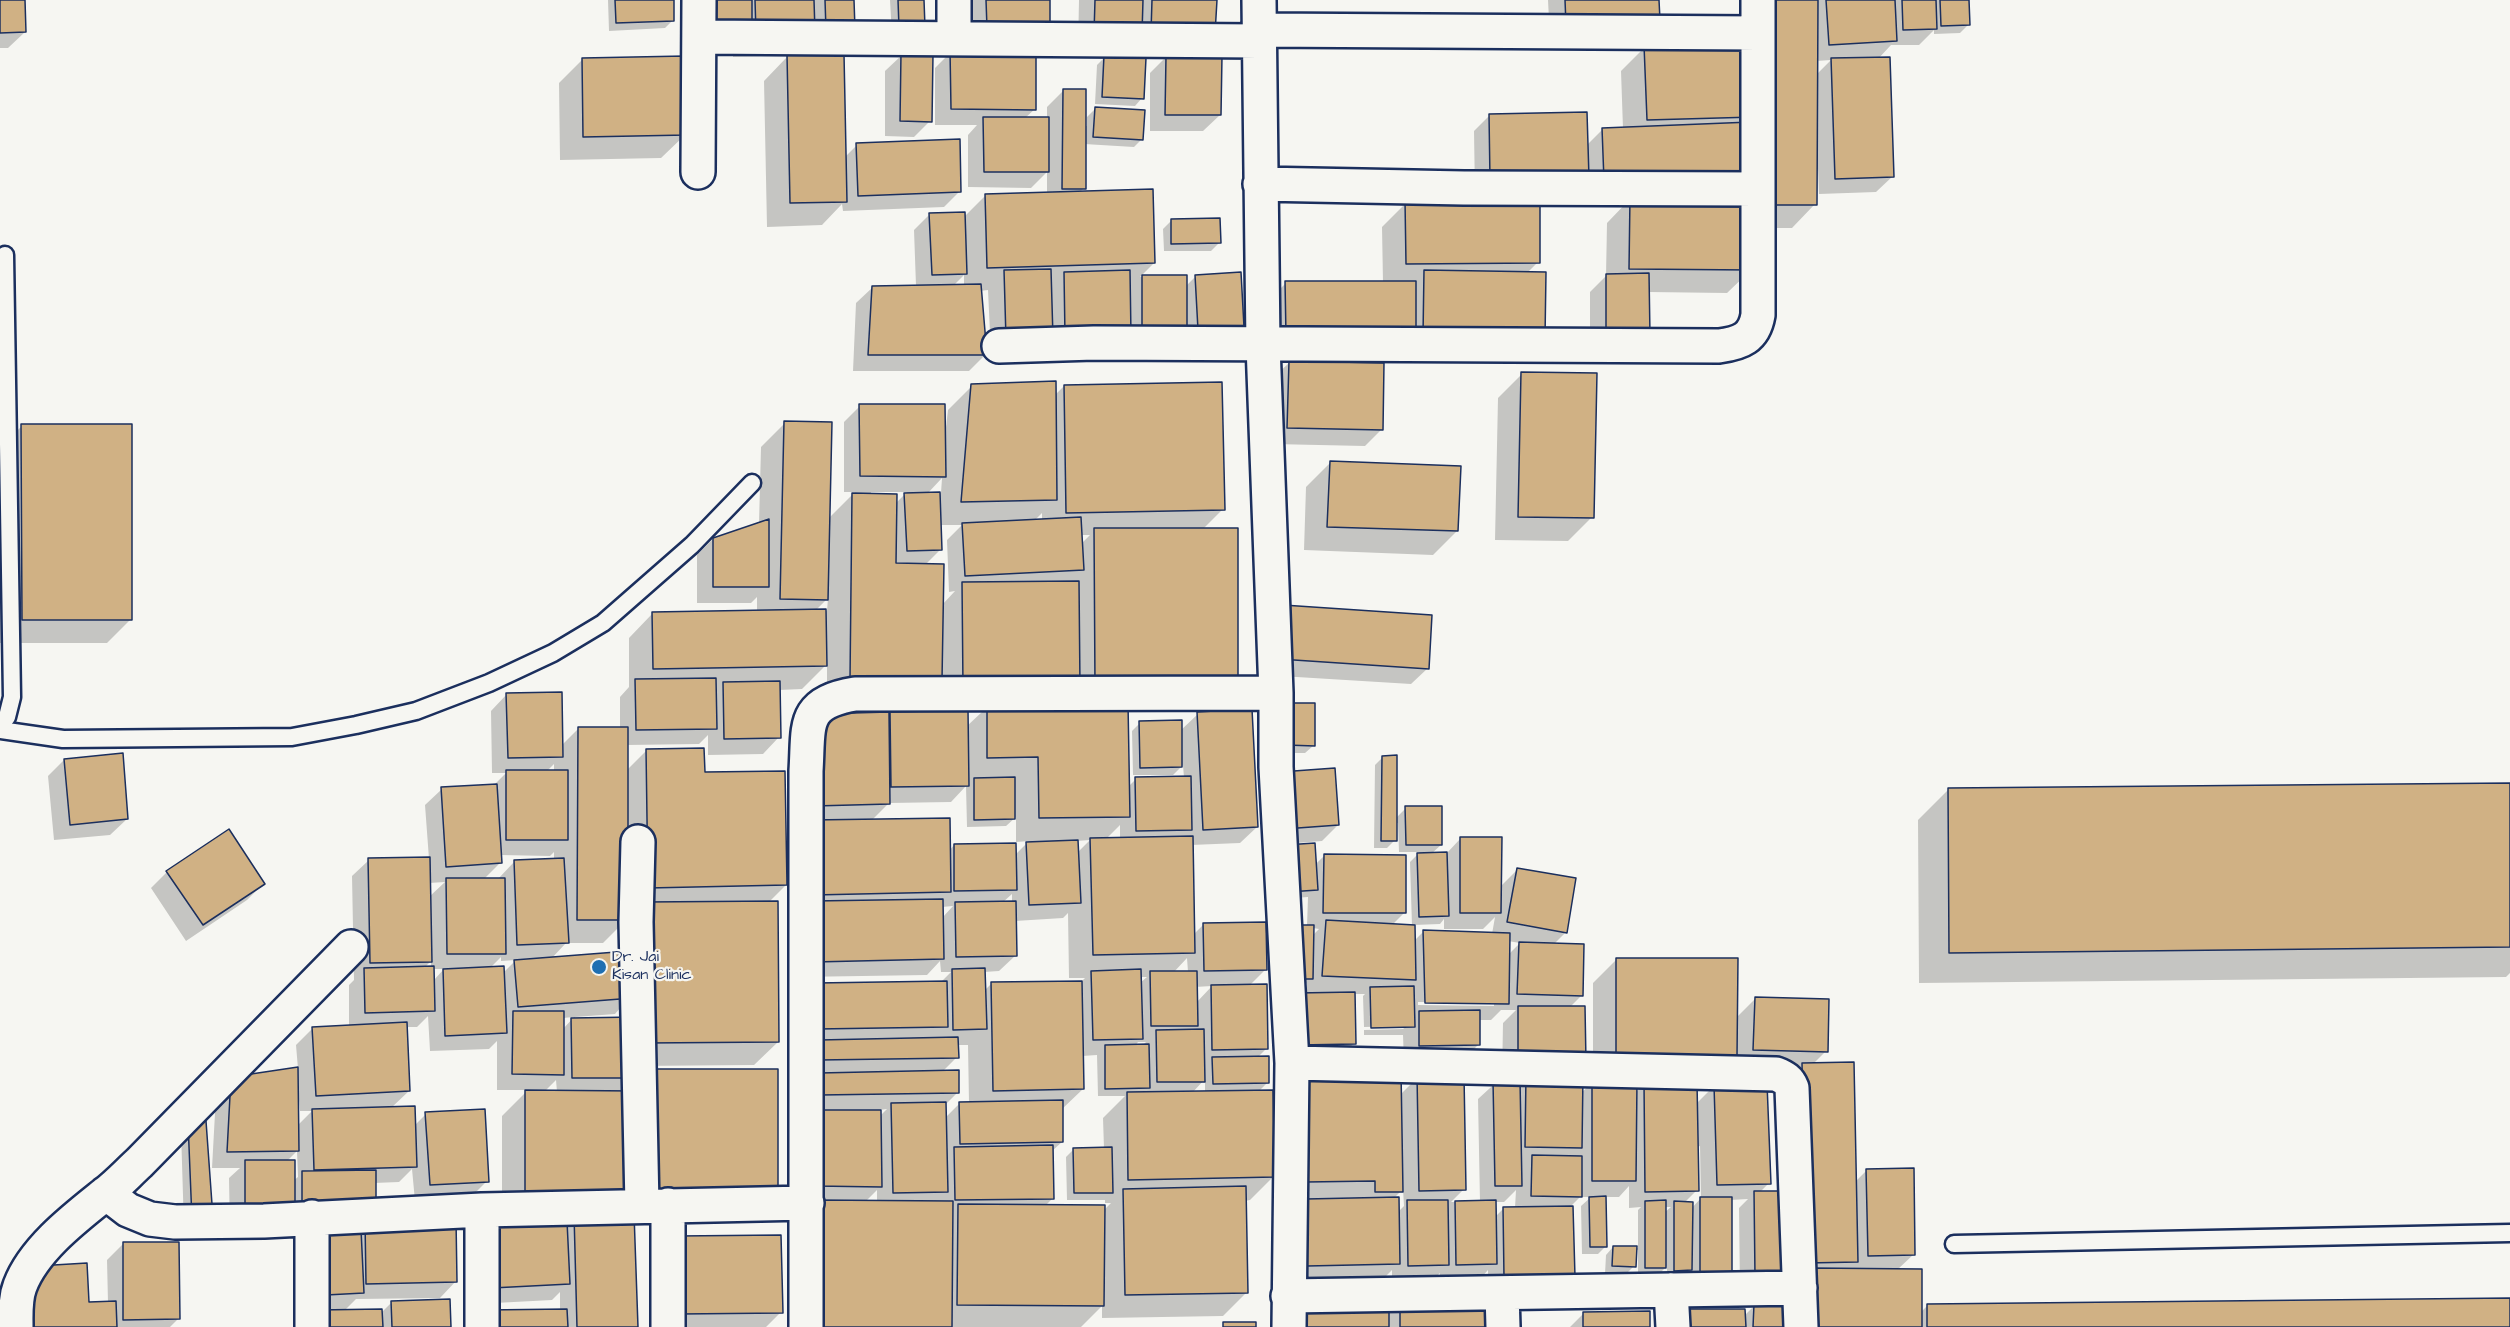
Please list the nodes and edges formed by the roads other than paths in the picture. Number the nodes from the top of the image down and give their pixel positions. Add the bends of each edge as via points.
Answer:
1 (699, 0) edge
2 (954, 0) edge
3 (1758, 0) edge
4 (1259, 24) edge
5 (1758, 33) junction
6 (699, 37) junction
7 (954, 38) junction
8 (698, 172) dead end
9 (1260, 184) junction
10 (1758, 189) junction
11 (5, 255) dead end
12 (1263, 345) junction
13 (999, 346) dead end
14 (752, 483) dead end
15 (1276, 693) junction
16 (0, 728) edge
17 (638, 842) dead end
18 (351, 947) dead end
19 (1292, 1063) junction
20 (106, 1193) junction
21 (807, 1203) junction
22 (655, 1205) junction
23 (482, 1210) junction
24 (312, 1217) junction
25 (2510, 1233) edge
26 (1954, 1244) dead end
27 (1800, 1288) junction
28 (1671, 1290) junction
29 (1502, 1293) junction
30 (1289, 1312) edge
31 (11, 1322) edge
32 (312, 1327) edge
33 (482, 1327) edge
34 (668, 1327) edge
35 (806, 1327) edge
36 (1503, 1327) edge
37 (1673, 1327) edge
38 (1801, 1327) edge

1 - 6 street
2 - 7 street
3 - 5 street
4 - 5 street
4 - 7 street
4 - 9 street
5 - 10 street
6 - 7 street
6 - 8 street
9 - 10 street
9 - 12 street
10 - 12 street via 1758,315 1752,334 1739,343
11 - 16 lane via 12,696
12 - 13 street
12 - 15 street
14 - 16 lane via 692,545 603,623 553,653 416,711 292,737 63,739
15 - 19 street via 1279,837
15 - 21 street via 855,694 825,701 813,712 806,771
17 - 22 street via 636,922
18 - 20 street
19 - 27 street via 1784,1077 1792,1088
19 - 30 street
20 - 24 street via 128,1210 150,1219 175,1222
20 - 31 street via 71,1221 25,1274
21 - 22 street
21 - 35 street
22 - 23 street
22 - 34 street
23 - 24 street
23 - 33 street
24 - 32 street
25 - 26 lane
27 - 28 street
27 - 38 street
28 - 29 street
28 - 37 street
29 - 30 street
29 - 36 street

